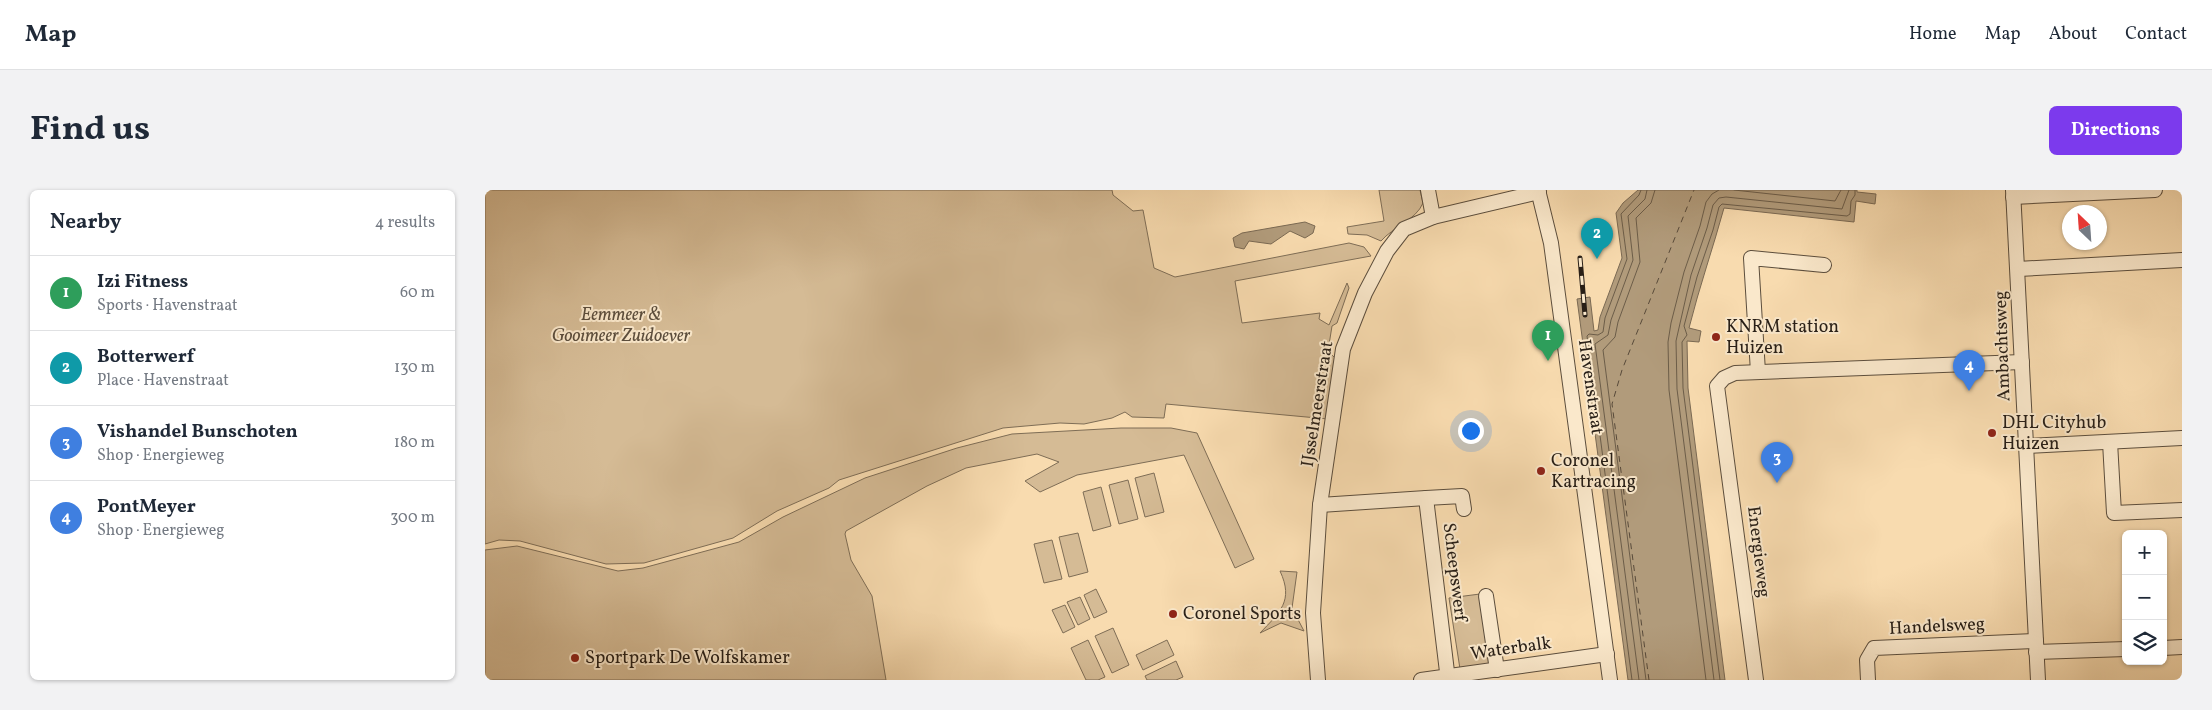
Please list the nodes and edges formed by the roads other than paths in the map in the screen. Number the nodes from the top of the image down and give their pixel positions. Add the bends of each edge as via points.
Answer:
1 (1428, 190) edge
2 (2155, 190) edge
3 (1539, 191) edge
4 (2098, 191) edge
5 (2043, 193) edge
6 (2013, 194) edge
7 (1433, 217) junction
8 (2182, 260) edge
9 (1824, 265) dead end
10 (2018, 269) junction
11 (2022, 362) junction
12 (1758, 372) junction
13 (2182, 438) edge
14 (2110, 442) junction
15 (2026, 446) junction
16 (1425, 498) junction
17 (1320, 505) junction
18 (1464, 509) dead end
19 (2182, 510) edge
20 (1486, 596) dead end
21 (2036, 646) junction
22 (2182, 647) edge
23 (2167, 648) edge
24 (2122, 649) edge
25 (1607, 654) junction
26 (1497, 670) junction
27 (1448, 678) edge
28 (1318, 680) edge
29 (1421, 680) edge
30 (1611, 680) edge
31 (1756, 680) edge
32 (1868, 680) edge
33 (2037, 680) edge

1 - 7 street
2 - 4 street
3 - 7 street, IJsselmeerstraat
3 - 25 street, Havenstraat via 1551,243
4 - 5 street
5 - 6 street
6 - 10 street, Ambachtsweg
7 - 17 street, IJsselmeerstraat via 1404,229 1387,251 1348,335 1343,349
8 - 10 street
9 - 12 street via 1751,258
10 - 11 street, Ambachtsweg
11 - 12 street, Energieweg
11 - 15 street, Ambachtsweg
12 - 31 street, Energieweg via 1730,374 1717,386
13 - 14 street
14 - 15 street
14 - 19 street via 2114,514
15 - 21 street, Ambachtsweg
16 - 17 street, Scheepswerf
16 - 18 street, Scheepswerf via 1463,496
16 - 27 street, Scheepswerf
17 - 28 street, IJsselmeerstraat via 1313,613
20 - 26 street, Scheepswerf
21 - 24 street
21 - 32 street, Handelsweg via 1874,648 1867,660
21 - 33 street, Ambachtsweg
22 - 23 street
25 - 26 street, Waterbalk
25 - 30 street, Havenstraat
26 - 27 street, Waterbalk
27 - 29 street, Waterbalk

